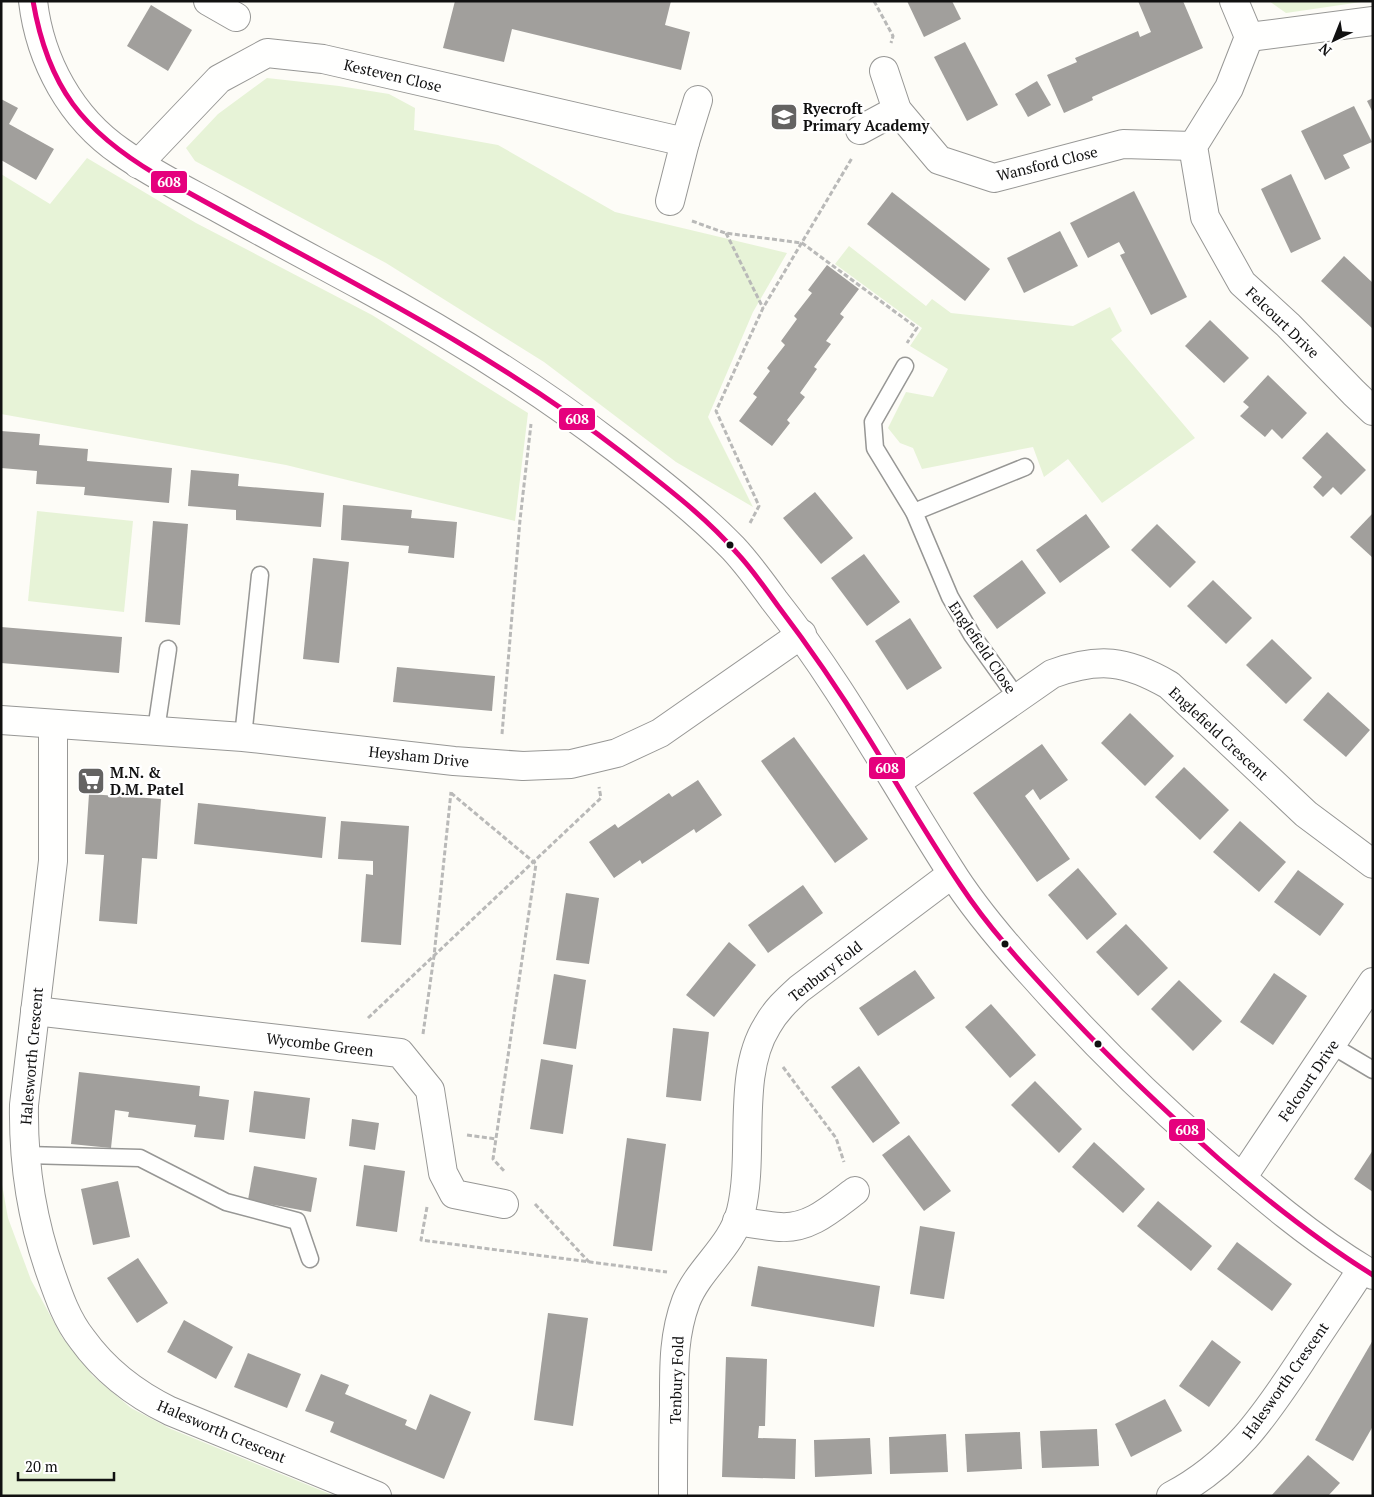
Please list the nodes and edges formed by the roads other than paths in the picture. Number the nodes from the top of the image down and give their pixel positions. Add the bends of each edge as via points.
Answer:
1 (33, 1) edge
2 (208, 1) edge
3 (1234, 1) edge
4 (236, 17) dead end
5 (1373, 21) edge
6 (1249, 38) junction
7 (884, 71) road end
8 (698, 100) dead end
9 (897, 110) junction
10 (860, 130) road end
11 (685, 142) junction
12 (1193, 146) junction
13 (138, 164) junction
14 (670, 201) road end
15 (906, 366) road end
16 (1373, 411) edge
17 (1025, 467) dead end
18 (914, 512) junction
19 (260, 575) dead end
20 (802, 634) junction
21 (168, 649) dead end
22 (1018, 698) junction
23 (1, 720) edge
24 (54, 724) junction
25 (156, 730) junction
26 (243, 737) junction
27 (897, 782) junction
28 (1373, 864) edge
29 (952, 874) junction
30 (1373, 982) edge
31 (35, 1011) junction
32 (1331, 1045) junction
33 (1373, 1070) edge
34 (26, 1155) junction
35 (1242, 1178) junction
36 (855, 1191) road end
37 (504, 1204) dead end
38 (737, 1221) junction
39 (310, 1259) dead end
40 (1367, 1272) edge
41 (377, 1496) edge
42 (673, 1496) edge
43 (1171, 1496) edge

1 - 13 street via 38,32 55,78 82,118 118,151
2 - 4 street
3 - 6 street
5 - 6 street
6 - 12 street via 1229,88
7 - 9 street, Wansford Close
8 - 11 street
9 - 10 street
9 - 12 street, Wansford Close via 939,160 994,178 1123,144
11 - 13 street, Kesteven Close via 323,59 267,53 219,79
11 - 14 street
12 - 16 street, Felcourt Drive via 1205,217 1242,283
13 - 20 street via 464,343 534,389 693,510 735,550
15 - 18 lane, Englefield Close via 873,422 875,448
17 - 18 lane
18 - 22 lane, Englefield Close via 950,597 972,635
19 - 26 lane
20 - 26 street, Heysham Drive via 660,733 594,760 547,767 454,761
20 - 27 street
21 - 25 lane
22 - 27 street, Englefield Crescent
22 - 28 street, Englefield Crescent via 1052,674 1076,666 1124,665 1148,673 1169,685 1306,814
23 - 24 street, Heysham Drive
24 - 25 street, Heysham Drive
24 - 31 street, Halesworth Crescent via 53,861
25 - 26 street, Heysham Drive
27 - 29 street
29 - 35 street via 1014,954 1071,1018 1130,1079
29 - 38 street, Tenbury Fold via 799,989 766,1026 750,1074 745,1190
30 - 32 street, Felcourt Drive
31 - 34 street, Halesworth Crescent via 24,1105
31 - 37 street, Wycombe Green via 400,1053 430,1090 443,1172 454,1194
32 - 33 lane
32 - 35 street, Felcourt Drive
34 - 39 lane via 140,1158 226,1202 297,1221
34 - 41 street, Halesworth Crescent via 33,1217 59,1298 82,1339 112,1373 170,1411
35 - 40 street via 1299,1225
36 - 38 street via 821,1216 795,1226
38 - 42 street, Tenbury Fold via 731,1236 700,1276 679,1323 674,1349
40 - 43 street, Halesworth Crescent via 1246,1437 1212,1469

